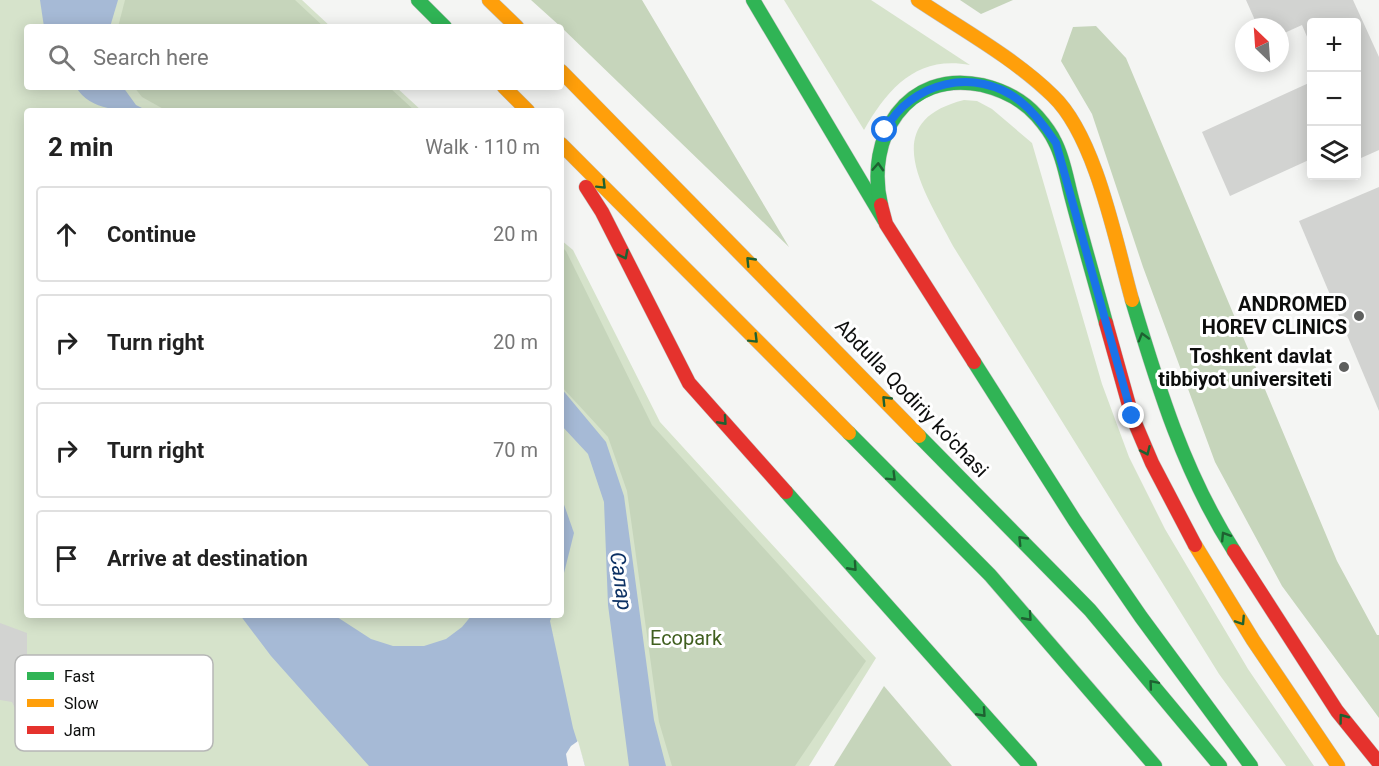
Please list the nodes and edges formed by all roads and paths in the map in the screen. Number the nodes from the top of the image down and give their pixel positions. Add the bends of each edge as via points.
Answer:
1 (418, 0) edge
2 (489, 0) edge
3 (753, 0) edge
4 (918, 0) edge
5 (441, 24) edge
6 (514, 24) edge
7 (564, 74) edge
8 (507, 90) edge
9 (525, 108) edge
10 (564, 147) edge
11 (564, 156) edge
12 (886, 224) junction
13 (1379, 763) edge
14 (1029, 766) edge
15 (1155, 766) edge
16 (1220, 766) edge
17 (1251, 766) edge
18 (1338, 766) edge

1 - 5 main road
2 - 6 main road
3 - 12 main road
13 -> 4 main road via 1325,691 1224,535 1186,464 1161,399 1095,172 1079,132 1055,97 1030,76
16 -> 7 main road, Abdulla Qodiriy ko'chasi via 1090,610
8 - 9 main road
10 -> 15 main road via 990,575
11 -> 14 main road via 602,212 689,383
12 - 17 main road via 1075,521
12 -> 18 main road via 878,187 879,148 894,115 905,102 922,92 961,81 982,84 1019,100 1045,126 1056,143 1132,416 1159,479 1236,614

